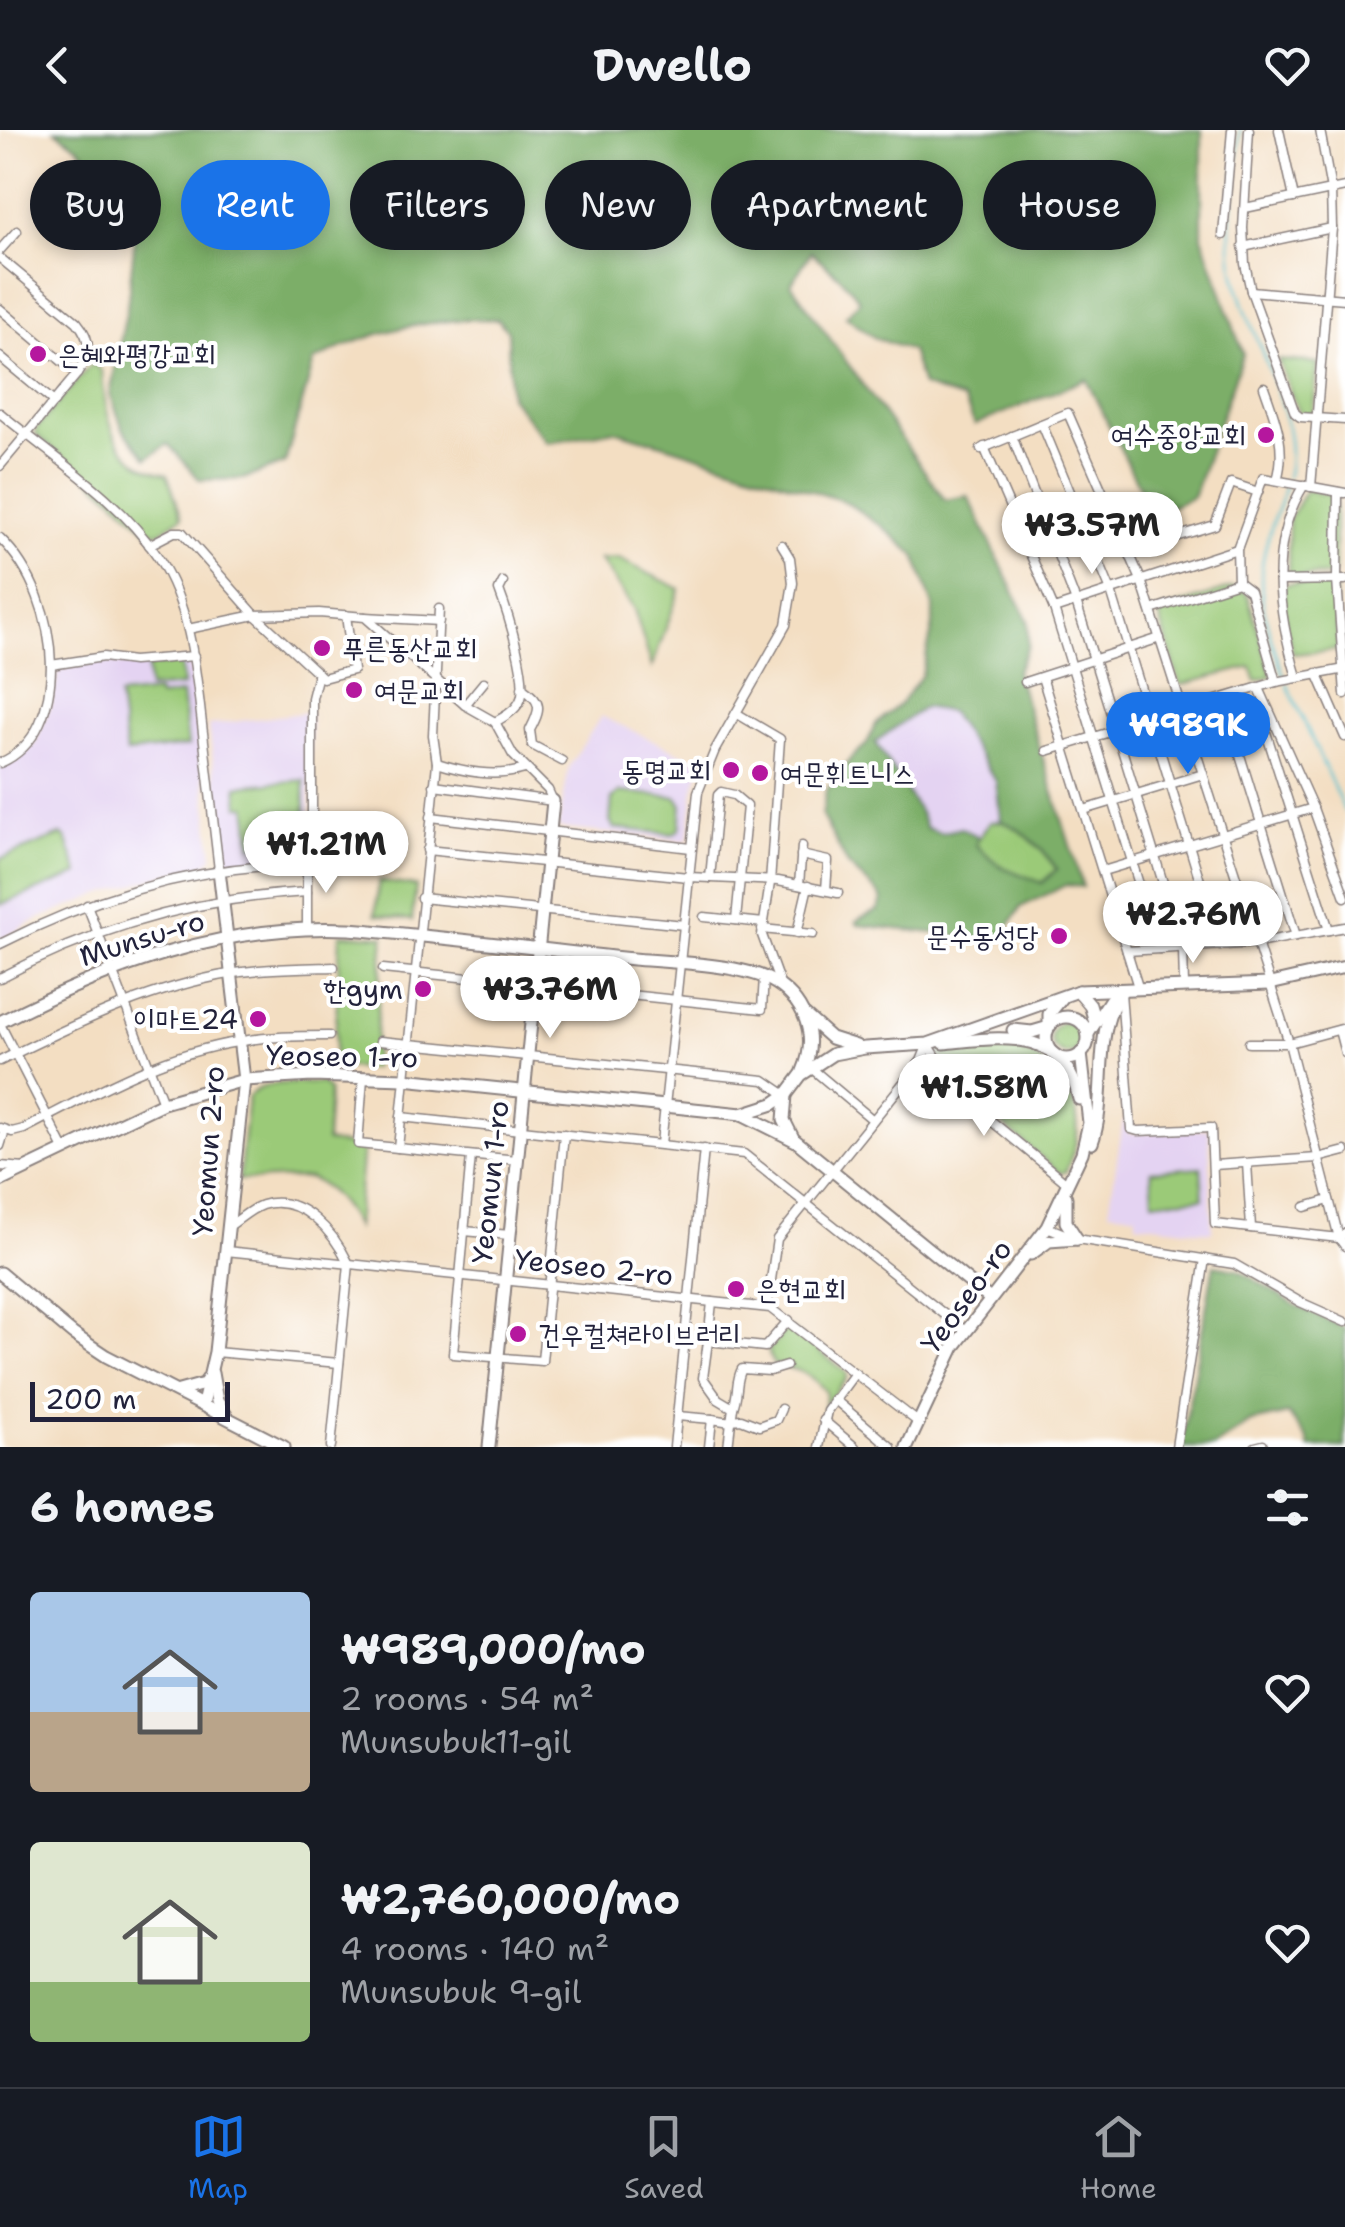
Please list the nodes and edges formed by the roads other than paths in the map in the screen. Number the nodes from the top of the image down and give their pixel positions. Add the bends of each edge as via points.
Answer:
1 (1232, 130) edge
2 (1249, 130) edge
3 (1280, 130) edge
4 (1320, 130) edge
5 (1345, 187) edge
6 (1332, 190) junction
7 (1294, 198) junction
8 (1244, 208) junction
9 (1332, 228) junction
10 (17, 230) dead end
11 (1222, 236) dead end
12 (1243, 247) junction
13 (0, 254) edge
14 (1251, 291) junction
15 (1328, 297) junction
16 (1345, 298) edge
17 (0, 309) edge
18 (0, 356) edge
19 (77, 374) junction
20 (1264, 387) dead end
21 (54, 402) junction
22 (0, 413) edge
23 (1317, 418) junction
24 (1345, 420) edge
25 (1042, 424) junction
26 (26, 435) junction
27 (1012, 436) junction
28 (0, 466) edge
29 (1278, 481) junction
30 (1303, 485) junction
31 (1258, 492) junction
32 (1342, 492) edge
33 (1104, 495) junction
34 (1076, 506) junction
35 (1043, 518) junction
36 (1018, 528) junction
37 (0, 538) edge
38 (149, 545) junction
39 (782, 545) dead end
40 (1238, 549) junction
41 (1128, 551) junction
42 (1142, 580) junction
43 (1280, 580) junction
44 (1341, 580) edge
45 (503, 582) dead end
46 (1238, 582) junction
47 (1111, 591) junction
48 (1076, 602) junction
49 (439, 609) dead end
50 (1054, 609) junction
51 (1151, 610) junction
52 (255, 615) junction
53 (346, 615) junction
54 (365, 617) junction
55 (439, 621) junction
56 (188, 629) junction
57 (1160, 638) junction
58 (1128, 649) junction
59 (194, 656) junction
60 (1094, 660) junction
61 (51, 666) junction
62 (1072, 667) junction
63 (1344, 669) edge
64 (1317, 673) junction
65 (318, 674) junction
66 (1042, 677) junction
67 (1295, 677) junction
68 (438, 679) junction
69 (484, 682) dead end
70 (1025, 682) dead end
71 (1276, 682) junction
72 (522, 688) junction
73 (1259, 688) junction
74 (1345, 694) edge
75 (465, 705) junction
76 (1183, 710) junction
77 (736, 713) junction
78 (1150, 720) junction
79 (494, 722) junction
80 (1275, 723) junction
81 (1264, 726) junction
82 (1116, 730) junction
83 (1234, 736) junction
84 (1094, 737) junction
85 (1345, 737) edge
86 (1064, 746) junction
87 (1195, 748) junction
88 (1047, 751) dead end
89 (562, 761) dead end
90 (0, 763) edge
91 (437, 763) junction
92 (524, 769) junction
93 (1203, 774) junction
94 (1170, 784) junction
95 (434, 786) junction
96 (1136, 794) junction
97 (553, 801) junction
98 (1113, 801) junction
99 (1313, 808) junction
100 (1084, 810) junction
101 (1292, 815) junction
102 (430, 817) junction
103 (1261, 824) junction
104 (551, 832) junction
105 (1223, 836) junction
106 (1189, 846) junction
107 (691, 848) junction
108 (427, 850) junction
109 (1154, 856) junction
110 (547, 862) junction
111 (1132, 862) junction
112 (307, 864) junction
113 (219, 870) junction
114 (1103, 871) junction
115 (688, 877) junction
116 (710, 878) junction
117 (740, 880) junction
118 (770, 883) junction
119 (803, 886) junction
120 (826, 890) junction
121 (307, 892) junction
122 (838, 893) dead end
123 (1345, 897) edge
124 (422, 898) junction
125 (222, 900) junction
126 (86, 906) junction
127 (542, 910) junction
128 (704, 918) dead end
129 (736, 920) junction
130 (684, 924) junction
131 (763, 926) junction
132 (1345, 927) edge
133 (307, 929) junction
134 (1329, 930) junction
135 (97, 932) junction
136 (798, 933) junction
137 (813, 934) dead end
138 (417, 936) junction
139 (1296, 936) junction
140 (227, 938) junction
141 (1257, 943) junction
142 (0, 944) edge
143 (1220, 946) junction
144 (538, 948) junction
145 (1182, 948) junction
146 (1159, 949) junction
147 (1127, 951) junction
148 (680, 964) junction
149 (334, 967) dead end
150 (1345, 967) edge
151 (113, 969) junction
152 (384, 969) dead end
153 (414, 972) junction
154 (231, 974) junction
155 (764, 977) junction
156 (0, 978) edge
157 (1270, 984) junction
158 (534, 985) junction
159 (1184, 986) junction
160 (781, 987) junction
161 (1106, 987) junction
162 (1142, 987) junction
163 (1121, 992) junction
164 (1071, 993) junction
165 (676, 1000) junction
166 (125, 1003) junction
167 (804, 1014) junction
168 (0, 1023) edge
169 (1093, 1023) junction
170 (1049, 1027) junction
171 (1342, 1029) edge
172 (329, 1036) dead end
173 (962, 1037) junction
174 (239, 1041) junction
175 (380, 1041) dead end
176 (1289, 1042) junction
177 (408, 1043) junction
178 (1249, 1043) dead end
179 (928, 1044) junction
180 (865, 1048) junction
181 (1082, 1053) junction
182 (1345, 1053) edge
183 (15, 1054) junction
184 (528, 1054) junction
185 (1056, 1055) junction
186 (0, 1061) edge
187 (149, 1067) junction
188 (670, 1068) junction
189 (806, 1071) junction
190 (363, 1078) junction
191 (404, 1079) junction
192 (244, 1080) junction
193 (524, 1092) junction
194 (786, 1095) junction
195 (163, 1103) junction
196 (666, 1106) junction
197 (742, 1114) junction
198 (1081, 1114) junction
199 (47, 1117) junction
200 (401, 1117) junction
201 (873, 1120) junction
202 (2, 1129) edge
203 (520, 1129) junction
204 (564, 1134) junction
205 (796, 1142) junction
206 (661, 1144) junction
207 (0, 1146) edge
208 (398, 1148) junction
209 (704, 1148) junction
210 (64, 1151) junction
211 (1345, 1151) edge
212 (471, 1156) junction
213 (1318, 1158) junction
214 (517, 1160) junction
215 (1247, 1163) junction
216 (1214, 1165) junction
217 (0, 1166) edge
218 (34, 1167) junction
219 (831, 1170) junction
220 (0, 1181) edge
221 (1069, 1183) junction
222 (1329, 1200) junction
223 (806, 1202) junction
224 (1305, 1207) dead end
225 (228, 1227) junction
226 (1047, 1227) junction
227 (1251, 1228) junction
228 (464, 1231) junction
229 (510, 1235) junction
230 (1077, 1239) junction
231 (1343, 1239) edge
232 (226, 1251) junction
233 (1205, 1260) junction
234 (1020, 1262) junction
235 (348, 1264) junction
236 (0, 1274) edge
237 (460, 1276) junction
238 (505, 1280) junction
239 (549, 1285) junction
240 (990, 1299) junction
241 (689, 1300) junction
242 (712, 1302) junction
243 (767, 1307) junction
244 (789, 1320) junction
245 (1345, 1322) edge
246 (964, 1330) junction
247 (708, 1341) junction
248 (215, 1352) junction
249 (684, 1354) junction
250 (706, 1356) junction
251 (497, 1357) junction
252 (339, 1363) junction
253 (786, 1366) dead end
254 (855, 1372) junction
255 (212, 1373) junction
256 (175, 1390) junction
257 (834, 1399) junction
258 (203, 1404) junction
259 (732, 1408) junction
260 (781, 1409) dead end
261 (677, 1416) junction
262 (228, 1418) junction
263 (712, 1419) junction
264 (823, 1420) junction
265 (731, 1421) junction
266 (918, 1422) junction
267 (284, 1447) edge
268 (330, 1447) edge
269 (489, 1447) edge
270 (674, 1447) edge
271 (709, 1447) edge
272 (728, 1447) edge
273 (819, 1447) edge
274 (855, 1447) edge
275 (891, 1447) edge
276 (907, 1447) edge
277 (1176, 1447) edge

1 - 11 street
2 - 8 street
3 - 7 street
4 - 6 street
5 - 6 street
6 - 7 street
6 - 9 street
7 - 8 street
8 - 12 street
9 - 12 street
9 - 15 street
10 - 13 street
12 - 14 street
13 - 19 street via 84,331 89,355
14 - 15 street
14 - 23 street via 1296,413
15 - 16 street
15 - 23 street
17 - 19 street
18 - 21 street
19 - 21 street
20 - 29 street via 1280,434
21 - 26 street
22 - 26 street, Yeomun 2-ro
23 - 24 street
23 - 30 street
25 - 27 street
25 - 33 street via 1068,413
25 - 34 street
26 - 28 street
26 - 38 street, Yeomun 2-ro via 106,499
27 - 35 street
27 - 36 street via 982,448
29 - 30 street
29 - 31 street via 1264,478
30 - 32 street
30 - 43 street via 1286,517
31 - 40 street
31 - 41 street via 1230,484 1215,524
32 - 44 street
33 - 34 street
33 - 41 street
34 - 35 street
34 - 47 street
35 - 36 street
35 - 48 street
36 - 50 street
37 - 61 street via 34,586
38 - 52 street via 182,532
38 - 56 street, Yeomun 2-ro
39 - 77 street via 793,583 786,625
40 - 42 street
40 - 46 street
41 - 42 street
42 - 47 street
42 - 51 street
43 - 44 street
43 - 67 street
44 - 63 street
45 - 72 street via 499,590 517,642
46 - 51 street
46 - 71 street via 1249,590
47 - 48 street
47 - 58 street
48 - 50 street
48 - 60 street
49 - 55 street
50 - 62 street
51 - 57 street
52 - 53 street
52 - 56 street
52 - 65 street
53 - 54 street
53 - 65 street via 353,669
54 - 55 street
54 - 68 street
55 - 68 street
56 - 59 street, Yeomun 2-ro
57 - 58 street
57 - 76 street
58 - 60 street
58 - 78 street
59 - 61 street
59 - 113 street, Yeomun 2-ro
60 - 62 street
60 - 82 street
61 - 90 street via 33,738
62 - 66 street
62 - 84 street
63 - 64 street
63 - 74 street
64 - 67 street
64 - 85 street
65 - 112 street
66 - 70 street
66 - 86 street
67 - 71 street
68 - 75 street
68 - 91 street via 432,735
69 - 75 street
71 - 73 street
72 - 79 street via 516,706
72 - 89 street via 539,708 532,745
73 - 76 street
73 - 80 street
75 - 79 street
76 - 78 street
76 - 87 street
77 - 107 street via 701,781
77 - 118 street via 780,739
78 - 82 street
78 - 94 street
79 - 92 street
80 - 81 street
80 - 99 street
81 - 83 street
81 - 101 street
82 - 84 street
82 - 96 street
83 - 87 street
83 - 103 street
84 - 86 street
84 - 98 street
86 - 88 street
86 - 100 street
87 - 93 street
91 - 92 street via 494,774
91 - 95 street
92 - 97 street
93 - 94 street
93 - 105 street
94 - 96 street
94 - 106 street
95 - 97 street
95 - 102 street
96 - 98 street
96 - 109 street
97 - 104 street, Yeomun 1-ro
98 - 100 street
98 - 111 street
99 - 101 street
99 - 123 street
100 - 114 street
101 - 103 street
101 - 134 street
102 - 104 street
102 - 108 street
103 - 105 street
103 - 139 street
104 - 107 street
104 - 110 street, Yeomun 1-ro
105 - 106 street
105 - 141 street
106 - 109 street
106 - 143 street
107 - 115 street
108 - 110 street
108 - 124 street
109 - 111 street
109 - 145 street
110 - 115 street
110 - 127 street, Yeomun 1-ro
111 - 114 street
111 - 146 street
112 - 113 street
112 - 121 street
113 - 125 street, Yeomun 2-ro
113 - 126 street
114 - 147 street
115 - 116 street
115 - 130 street
116 - 117 street
116 - 117 street via 721,792 747,805
117 - 118 street
117 - 129 street
118 - 119 street
118 - 131 street
119 - 120 street
119 - 120 street via 802,850 828,861
119 - 136 street
120 - 122 street
121 - 125 street
121 - 133 street
124 - 127 street
124 - 138 street
125 - 135 street
125 - 140 street, Yeomun 2-ro
126 - 135 street
126 - 142 street
127 - 130 street
127 - 144 street, Yeomun 1-ro
128 - 129 street
129 - 131 street
130 - 148 street
131 - 136 street
131 - 160 street
132 - 134 street
133 - 138 street, Munsu-ro
133 - 140 street, Munsu-ro
134 - 139 street
135 - 151 street
135 - 156 street
136 - 137 street
138 - 144 street, Munsu-ro
138 - 153 street
139 - 141 street
140 - 151 street, Munsu-ro
140 - 154 street, Yeomun 2-ro
141 - 143 street
141 - 157 street
143 - 145 street
144 - 148 street, Munsu-ro
144 - 158 street, Yeomun 1-ro
145 - 146 street
145 - 159 street
146 - 147 street
147 - 162 street
148 - 155 street, Munsu-ro
148 - 165 street
149 - 154 street
150 - 157 street
151 - 166 street
151 - 168 street, Munsu-ro
152 - 153 street
153 - 158 street
153 - 177 street
154 - 166 street
154 - 174 street, Yeomun 2-ro
155 - 160 street, Munsu-ro
155 - 165 street via 762,1009
157 - 159 street
157 - 176 street
158 - 165 street
158 - 184 street, Yeomun 1-ro
159 - 162 street
160 - 167 street, Munsu-ro
161 - 162 street
161 - 164 street
161 - 169 street
162 - 163 street
163 - 169 street
163 - 216 street via 1130,1129 1209,1126
163 - 221 street via 1107,1016 1094,1140
164 - 169 street via 1090,1005
164 - 170 street via 1049,1014
164 - 173 street
165 - 188 street
166 - 183 street
166 - 187 street
167 - 180 street, Munsu-ro via 831,1038
167 - 189 street
168 - 183 street
169 - 170 street via 1070,1017
169 - 181 street
170 - 173 street
170 - 185 street via 1046,1040
171 - 176 street
171 - 182 street
172 - 174 street
173 - 179 street
173 - 185 street via 1028,1040
173 - 198 street via 1015,1043 1040,1054 1063,1075
174 - 187 street
174 - 192 street, Yeomun 2-ro
175 - 177 street
176 - 178 street
176 - 213 street
177 - 184 street
177 - 191 street
179 - 180 street
179 - 201 street
179 - 221 street via 960,1096
180 - 189 street via 833,1054
181 - 185 street
181 - 221 street via 1088,1131
183 - 186 street
183 - 199 street
184 - 188 street
184 - 193 street, Yeomun 1-ro
185 - 198 street via 1074,1081
187 - 195 street
187 - 199 street
188 - 194 street via 764,1080
188 - 196 street
189 - 194 street
189 - 201 street
190 - 191 street, Yeoseo 1-ro
190 - 192 street, Yeoseo 1-ro
190 - 208 street via 358,1144
191 - 193 street, Yeoseo 1-ro
191 - 200 street
192 - 195 street, Yeoseo 1-ro
192 - 225 street, Yeomun 2-ro
193 - 196 street, Yeoseo 1-ro
193 - 203 street, Yeomun 1-ro
194 - 197 street, Yeoseo 1-ro
194 - 205 street via 784,1120
195 - 210 street, Yeoseo 1-ro
196 - 197 street, Yeoseo 1-ro
196 - 206 street
197 - 205 street
198 - 221 street
199 - 202 street via 18,1131
199 - 210 street
200 - 203 street
200 - 208 street
201 - 219 street
202 - 207 street
203 - 204 street
203 - 214 street, Yeomun 1-ro
204 - 206 street
204 - 239 street
205 - 219 street
206 - 209 street
208 - 212 street
209 - 223 street via 744,1154
209 - 241 street
210 - 218 street, Yeoseo 1-ro
211 - 213 street
212 - 214 street
212 - 228 street
213 - 215 street
213 - 222 street
214 - 229 street, Yeomun 1-ro
215 - 216 street
215 - 227 street
216 - 227 street via 1215,1224
217 - 218 street
218 - 220 street, Yeoseo 1-ro
219 - 223 street
219 - 240 street
221 - 226 street, Yeoseo-ro
221 - 230 street via 1064,1217
222 - 224 street
222 - 231 street
223 - 243 street via 774,1244
223 - 246 street
225 - 232 street, Yeomun 2-ro
225 - 235 street via 262,1205 293,1206 324,1228
226 - 230 street
226 - 234 street, Yeoseo-ro
227 - 231 street
228 - 229 street
228 - 237 street
229 - 238 street, Yeomun 1-ro
230 - 233 street
230 - 234 street via 1049,1241
232 - 235 street, Yeoseo 2-ro
232 - 248 street, Yeomun 2-ro
233 - 245 street via 1239,1266
233 - 277 street
234 - 240 street, Yeoseo-ro
235 - 237 street, Yeoseo 2-ro
235 - 252 street
236 - 256 street via 106,1356
237 - 238 street, Yeoseo 2-ro
237 - 251 street via 453,1354
238 - 239 street, Yeoseo 2-ro
238 - 251 street, Yeomun 1-ro
239 - 241 street, Yeoseo 2-ro
239 - 251 street via 542,1360
240 - 246 street, Yeoseo-ro
241 - 242 street, Yeoseo 2-ro
241 - 249 street
242 - 243 street, Yeoseo 2-ro
242 - 247 street
243 - 244 street, Yeoseo 2-ro
244 - 247 street via 765,1347
244 - 254 street, Yeoseo 2-ro
246 - 266 street, Yeoseo-ro
247 - 250 street
248 - 252 street
248 - 255 street, Yeomun 2-ro
249 - 250 street
249 - 261 street
250 - 259 street via 704,1380
251 - 269 street, Yeomun 1-ro
252 - 268 street
253 - 259 street via 742,1369
254 - 257 street
254 - 266 street, Yeoseo 2-ro
255 - 256 street via 198,1387
255 - 258 street, Yeomun 2-ro
255 - 262 street
256 - 258 street
257 - 264 street
257 - 275 street
258 - 262 street
259 - 265 street
260 - 265 street via 776,1420 759,1426
261 - 263 street
261 - 270 street
262 - 267 street
263 - 265 street
263 - 271 street
264 - 273 street
264 - 274 street
265 - 272 street
266 - 276 street, Yeoseo-ro

